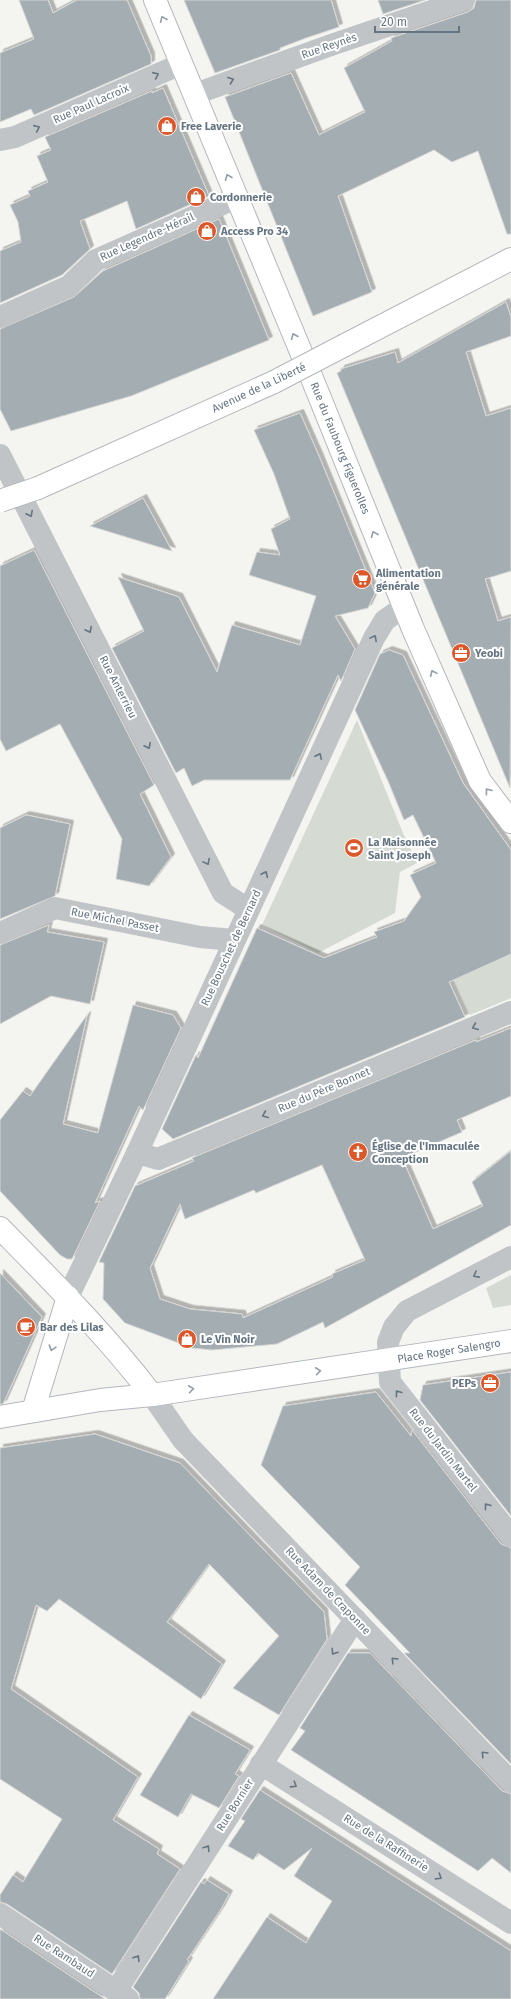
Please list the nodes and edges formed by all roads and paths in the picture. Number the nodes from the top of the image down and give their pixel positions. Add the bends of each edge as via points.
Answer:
1 (155, 0) edge
2 (464, 0) edge
3 (181, 64) junction
4 (194, 94) junction
5 (0, 140) edge
6 (236, 198) junction
7 (511, 259) edge
8 (0, 317) edge
9 (0, 455) edge
10 (0, 501) edge
11 (404, 607) junction
12 (511, 822) edge
13 (248, 909) junction
14 (0, 933) edge
15 (234, 940) junction
16 (511, 1012) edge
17 (137, 1153) junction
18 (0, 1228) edge
19 (511, 1257) edge
20 (68, 1297) junction
21 (511, 1341) edge
22 (388, 1360) junction
23 (152, 1395) junction
24 (33, 1411) junction
25 (0, 1417) edge
26 (511, 1536) edge
27 (355, 1619) junction
28 (261, 1764) junction
29 (511, 1782) edge
30 (0, 1914) edge
31 (511, 1923) edge
32 (122, 1995) edge

3 -> 1 street, Rue du Faubourg Figuerolles
4 -> 2 street, Rue Reynès
3 - 4 street, Rue du Faubourg Figuerolles
5 -> 3 street, Rue Paul Lacroix via 16,137
6 -> 4 street, Rue du Faubourg Figuerolles
6 - 8 street, Rue Legendre-Hérail via 96,260 69,286
11 -> 6 street, Rue du Faubourg Figuerolles
7 - 10 street, Avenue de la Liberté, bridge via 274,382 38,488
9 -> 13 street, Rue Anterrieu via 223,893
12 -> 11 street, Rue du Faubourg Figuerolles via 480,781
13 -> 11 street, Rue Bouschet de Bernard via 374,638 385,620
13 - 15 street, Rue Bouschet de Bernard
14 - 15 street, Rue Michel Passet via 55,908 200,937
15 - 17 street, Rue Bouschet de Bernard
16 -> 17 street, Rue du Père Bonnet via 158,1159
17 - 20 street, Rue Bouschet de Bernard
18 - 20 street
19 -> 22 street, Place Roger Salengro via 407,1311 394,1327 388,1342
20 - 23 street
20 -> 24 street
21 - 22 street, Place Roger Salengro
23 -> 22 street, Place Roger Salengro
26 -> 22 street, Rue du Jardin Martel via 390,1382
23 - 24 street, Place Roger Salengro
23 - 27 street, Rue Adam de Craponne via 183,1440
24 - 25 street, Place Roger Salengro
27 -> 28 street, Rue Bornier
29 -> 27 street, Rue Adam de Craponne
28 -> 31 street, Rue de la Raffinerie
32 -> 28 street, Rue Bornier
30 - 32 street, Rue Rambaud

